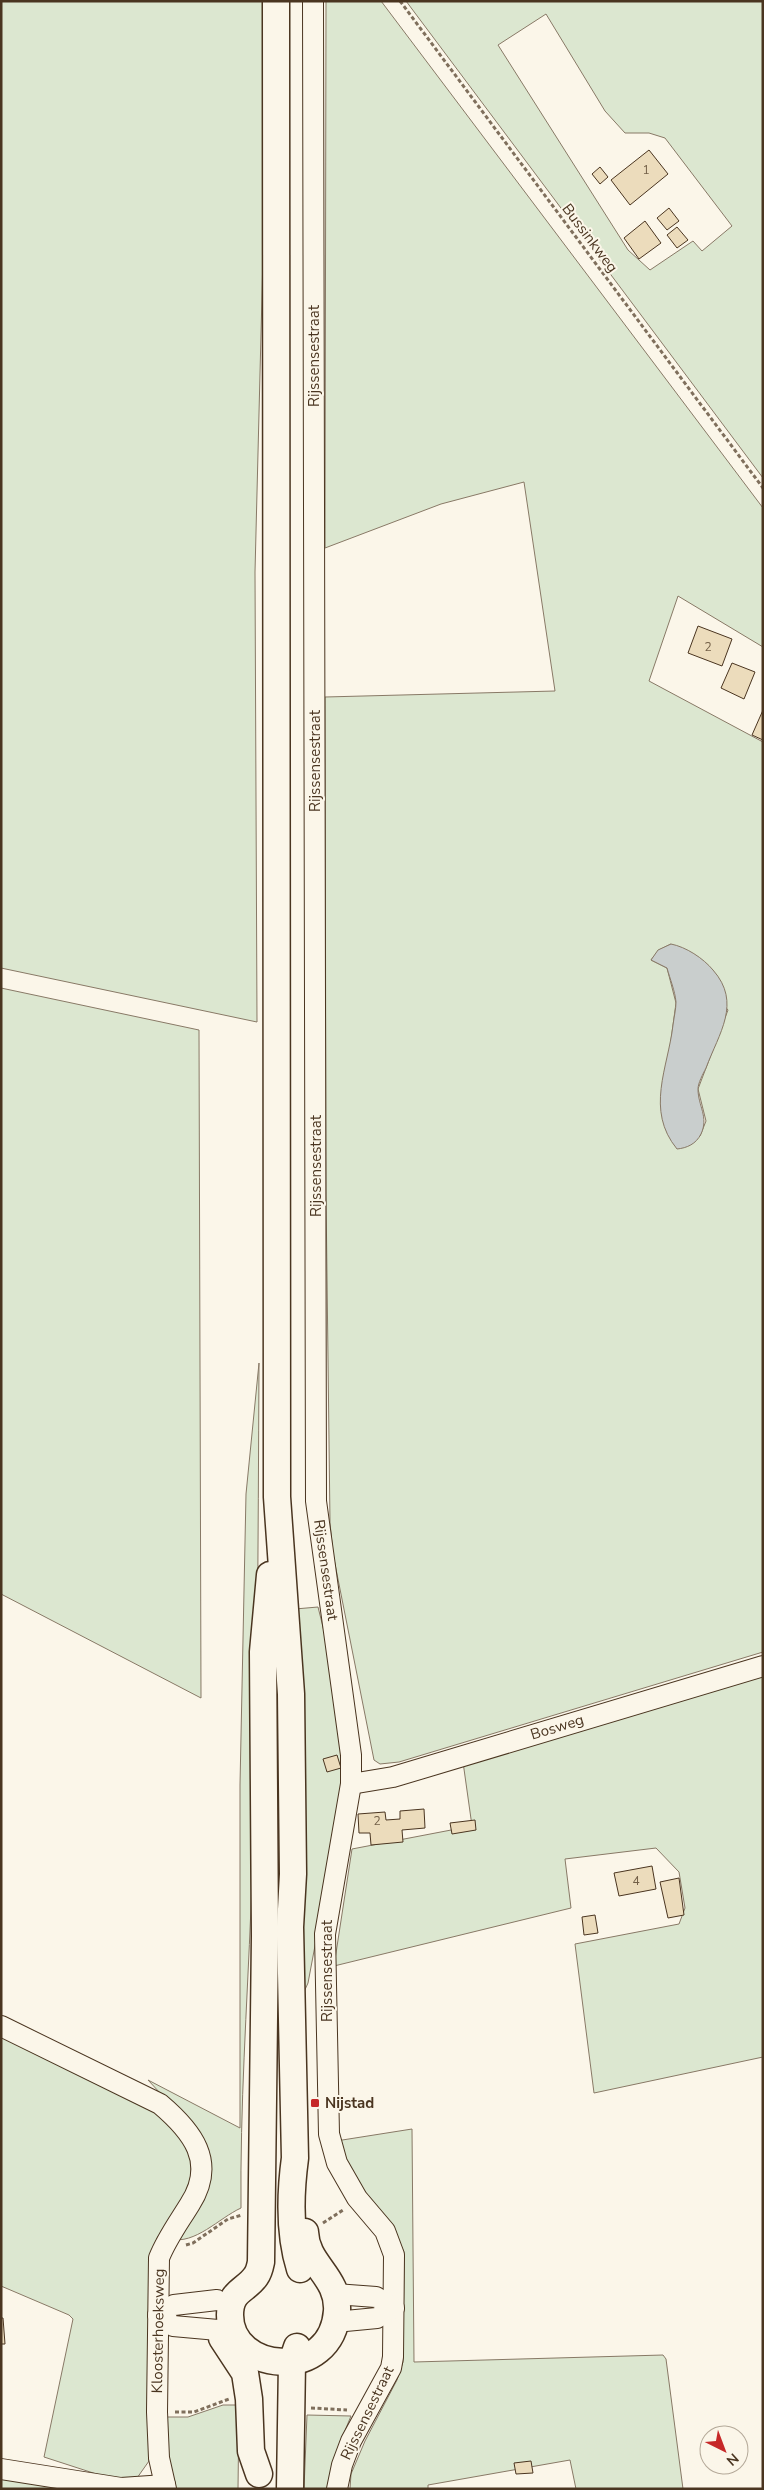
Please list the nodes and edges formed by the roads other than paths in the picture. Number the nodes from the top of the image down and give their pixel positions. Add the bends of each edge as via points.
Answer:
1 (276, 1) edge
2 (313, 1) edge
3 (277, 1497) junction
4 (763, 1666) edge
5 (351, 1784) junction
6 (1, 2026) edge
7 (294, 2158) junction
8 (253, 2264) junction
9 (300, 2269) junction
10 (327, 2293) junction
11 (217, 2300) junction
12 (394, 2308) junction
13 (158, 2315) junction
14 (335, 2322) junction
15 (226, 2331) junction
16 (247, 2358) junction
17 (299, 2360) junction
18 (1, 2468) edge
19 (260, 2481) edge
20 (291, 2482) edge
21 (165, 2487) edge
22 (338, 2489) edge

1 - 3 main road
2 - 5 street, Rijssensestraat via 316,1501 351,1755
3 - 7 main road via 292,1731 290,1927
3 - 8 main road via 263,1652 263,2152
4 - 5 street, Bosweg via 393,1777
5 - 12 street, Rijssensestraat via 325,1934 330,2134 337,2163 357,2198 385,2231 394,2255
6 - 13 street, Kloosterhoeksweg via 160,2104 181,2122 197,2146 201,2164 200,2183 159,2258
7 - 9 main road via 292,2224
7 - 10 main road via 302,2183 308,2252 326,2273
8 - 9 main road via 291,2264
8 - 11 main road via 228,2283
8 - 15 main road via 258,2274 240,2289 231,2306 231,2323
9 - 10 main road
10 - 12 street via 376,2297
10 - 14 main road via 337,2309
10 - 17 main road via 318,2328 296,2348
11 - 13 street via 174,2305
11 - 15 main road via 216,2315
12 - 14 street via 377,2318
12 - 22 street, Rijssensestraat via 391,2368 351,2441
13 - 15 street via 173,2326
13 - 21 street, Kloosterhoeksweg via 157,2412 159,2458
14 - 17 main road via 326,2341
15 - 16 main road via 247,2348
16 - 17 main road via 276,2363
16 - 19 main road via 259,2370 263,2451
17 - 20 main road
18 - 21 street via 121,2488

